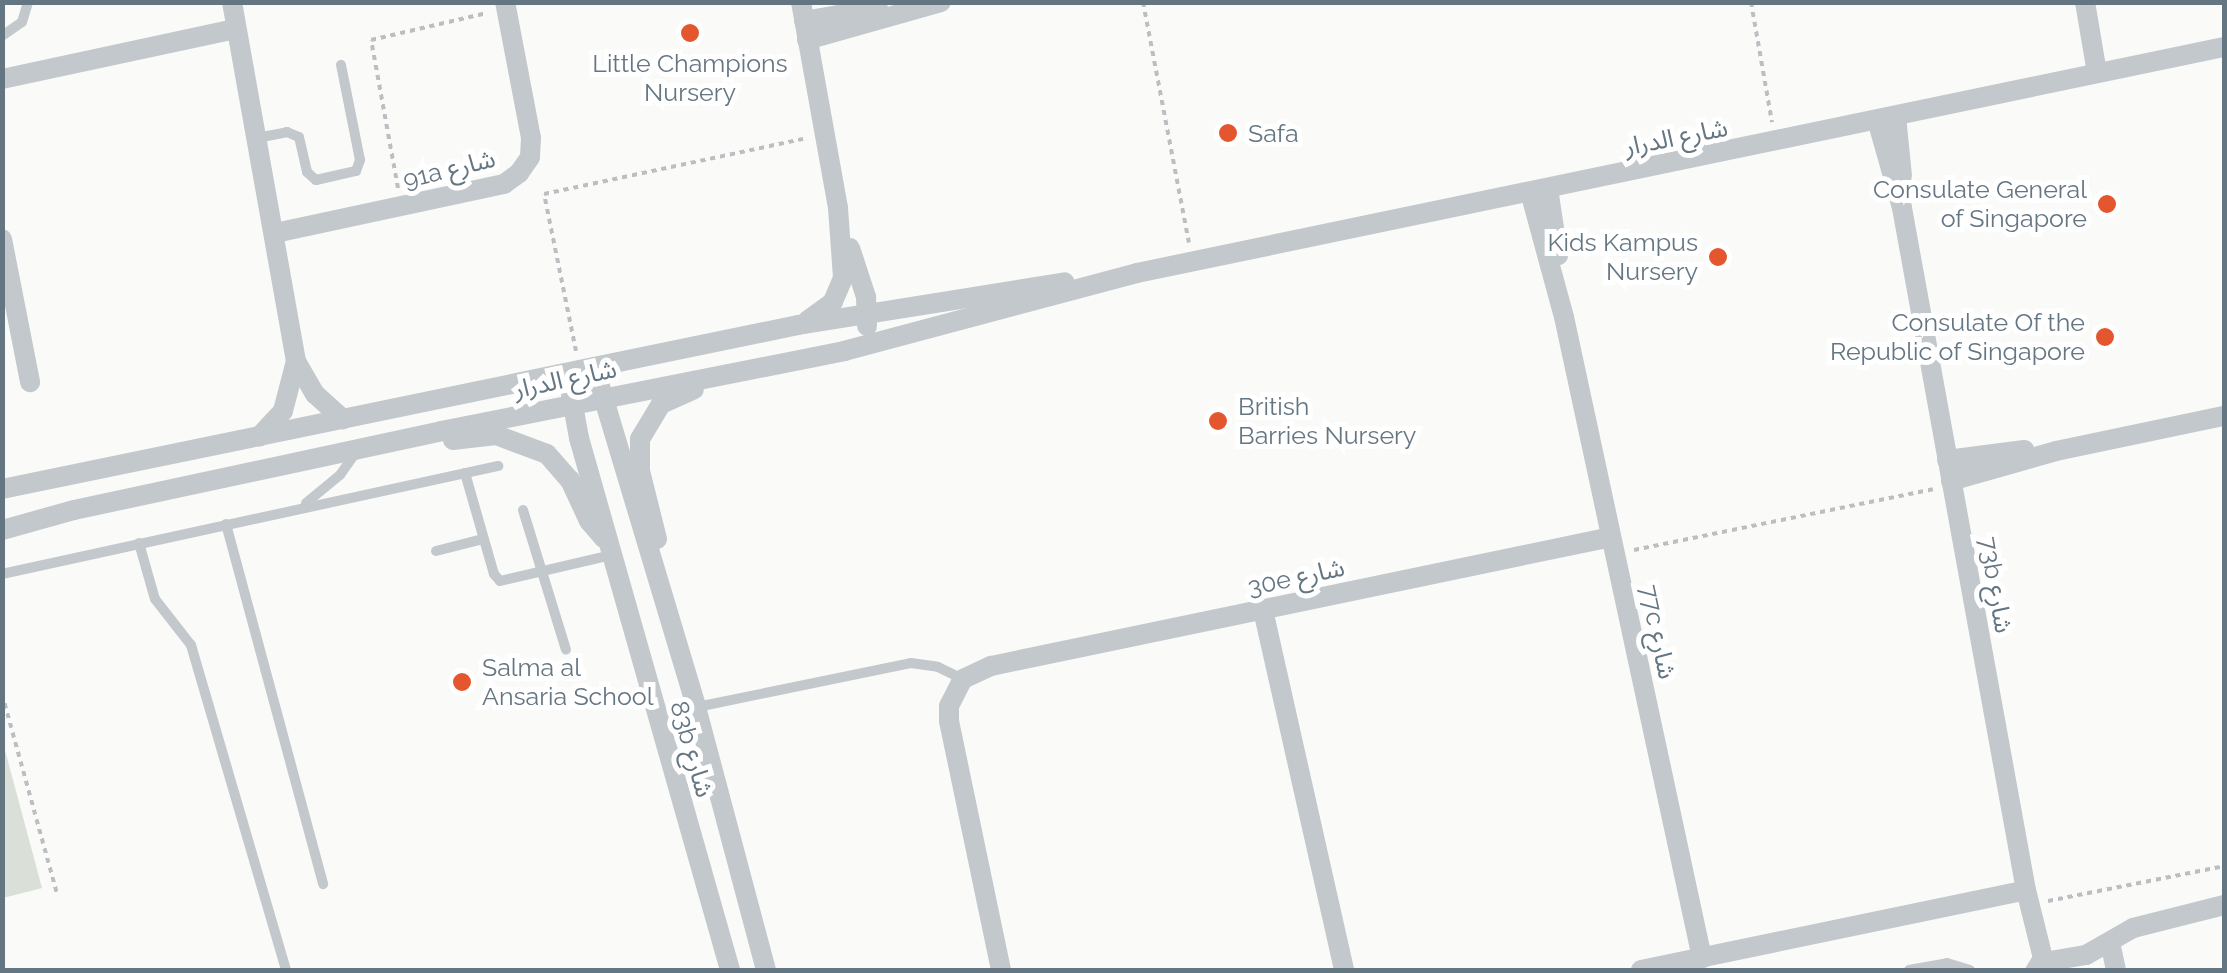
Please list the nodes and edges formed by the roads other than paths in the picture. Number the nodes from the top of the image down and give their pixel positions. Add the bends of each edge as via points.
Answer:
1 (28, 2) edge
2 (232, 2) edge
3 (941, 2) edge
4 (2085, 2) edge
5 (2096, 2) edge
6 (506, 6) edge
7 (804, 21) edge
8 (236, 29) junction
9 (2, 36) edge
10 (2224, 47) edge
11 (341, 64) dead end
12 (2104, 72) junction
13 (2, 78) edge
14 (1886, 118) junction
15 (257, 138) junction
16 (1539, 190) junction
17 (838, 208) junction
18 (274, 233) junction
19 (2, 238) edge
20 (1137, 273) junction
21 (870, 314) junction
22 (798, 325) junction
23 (844, 351) junction
24 (296, 361) junction
25 (749, 368) junction
26 (580, 371) junction
27 (30, 382) dead end
28 (603, 396) junction
29 (573, 403) junction
30 (2224, 416) edge
31 (343, 419) junction
32 (259, 437) junction
33 (406, 442) junction
34 (356, 452) junction
35 (498, 466) dead end
36 (465, 473) junction
37 (1950, 475) junction
38 (2, 490) edge
39 (297, 509) junction
40 (523, 510) dead end
41 (226, 524) junction
42 (2, 530) edge
43 (483, 539) junction
44 (139, 543) junction
45 (1613, 546) junction
46 (610, 548) junction
47 (436, 551) dead end
48 (654, 566) junction
49 (544, 573) junction
50 (2, 574) edge
51 (1264, 610) junction
52 (566, 650) dead end
53 (963, 679) junction
54 (696, 708) junction
55 (323, 884) dead end
56 (2028, 897) junction
57 (2224, 905) edge
58 (2110, 942) junction
59 (724, 948) junction
60 (1702, 958) junction
61 (2040, 964) edge
62 (286, 970) edge
63 (712, 970) edge
64 (730, 970) edge
65 (766, 970) edge
66 (1001, 970) edge
67 (1344, 970) edge
68 (1641, 970) edge
69 (1910, 970) edge
70 (1970, 970) edge
71 (2116, 970) edge

1 - 9 lane via 22,22
2 - 8 street
3 - 7 street
4 - 12 street
5 - 12 street
6 - 18 street, 91a شارع via 532,138 526,166 504,184
7 - 17 street
8 - 13 street
8 - 15 street
10 - 12 street, شارع الدرار
11 - 15 lane via 360,160 356,170 316,180 299,137 287,132
12 - 14 street, شارع الدرار
14 - 16 street, شارع الدرار
14 - 37 street, 73b شارع
15 - 18 street
16 - 20 street, شارع الدرار
16 - 45 street, 77c شارع
17 - 21 street
17 - 22 street via 840,291
18 - 24 street
19 - 27 street
20 - 21 street, شارع الدرار
20 - 23 street, شارع الدرار
21 - 22 street, شارع الدرار
21 - 23 street via 865,330
22 - 26 street, شارع الدرار
23 - 25 street, شارع الدرار
24 - 31 street via 314,394
24 - 32 street via 283,411
25 - 28 street, شارع الدرار
25 - 48 street, 83b شارع via 672,396 644,425 638,454 657,536
26 - 28 street, 83b شارع
26 - 29 street, 83b شارع
26 - 31 street, شارع الدرار
28 - 29 street, شارع الدرار
28 - 48 street, 83b شارع
29 - 33 street, شارع الدرار
29 - 46 street, 83b شارع
30 - 37 street via 2056,452 2022,450
31 - 32 street, شارع الدرار
32 - 38 street, شارع الدرار
33 - 34 street, شارع الدرار
33 - 46 street, 83b شارع via 496,436 534,446 560,466
34 - 39 lane
34 - 42 street, شارع الدرار
35 - 36 lane
36 - 39 lane
36 - 43 lane
37 - 56 street, 73b شارع
39 - 41 lane
40 - 49 lane
41 - 44 lane
41 - 55 lane
43 - 47 lane
43 - 49 lane via 500,581
44 - 50 lane
44 - 62 lane via 154,599 191,645
45 - 51 street, 30e شارع
45 - 60 street, 77c شارع
46 - 49 lane
46 - 59 street, 83b شارع
48 - 54 street, 83b شارع
49 - 52 lane
51 - 53 street, 30e شارع via 991,666
51 - 67 street
53 - 54 lane via 911,664
53 - 66 street via 948,706 948,721
54 - 65 street, 83b شارع
56 - 60 street
56 - 61 street, 73b شارع
57 - 58 street via 2148,923
58 - 61 street via 2073,959
58 - 71 street
59 - 63 street
59 - 64 street, 83b شارع
60 - 68 street
69 - 70 lane via 1947,963

